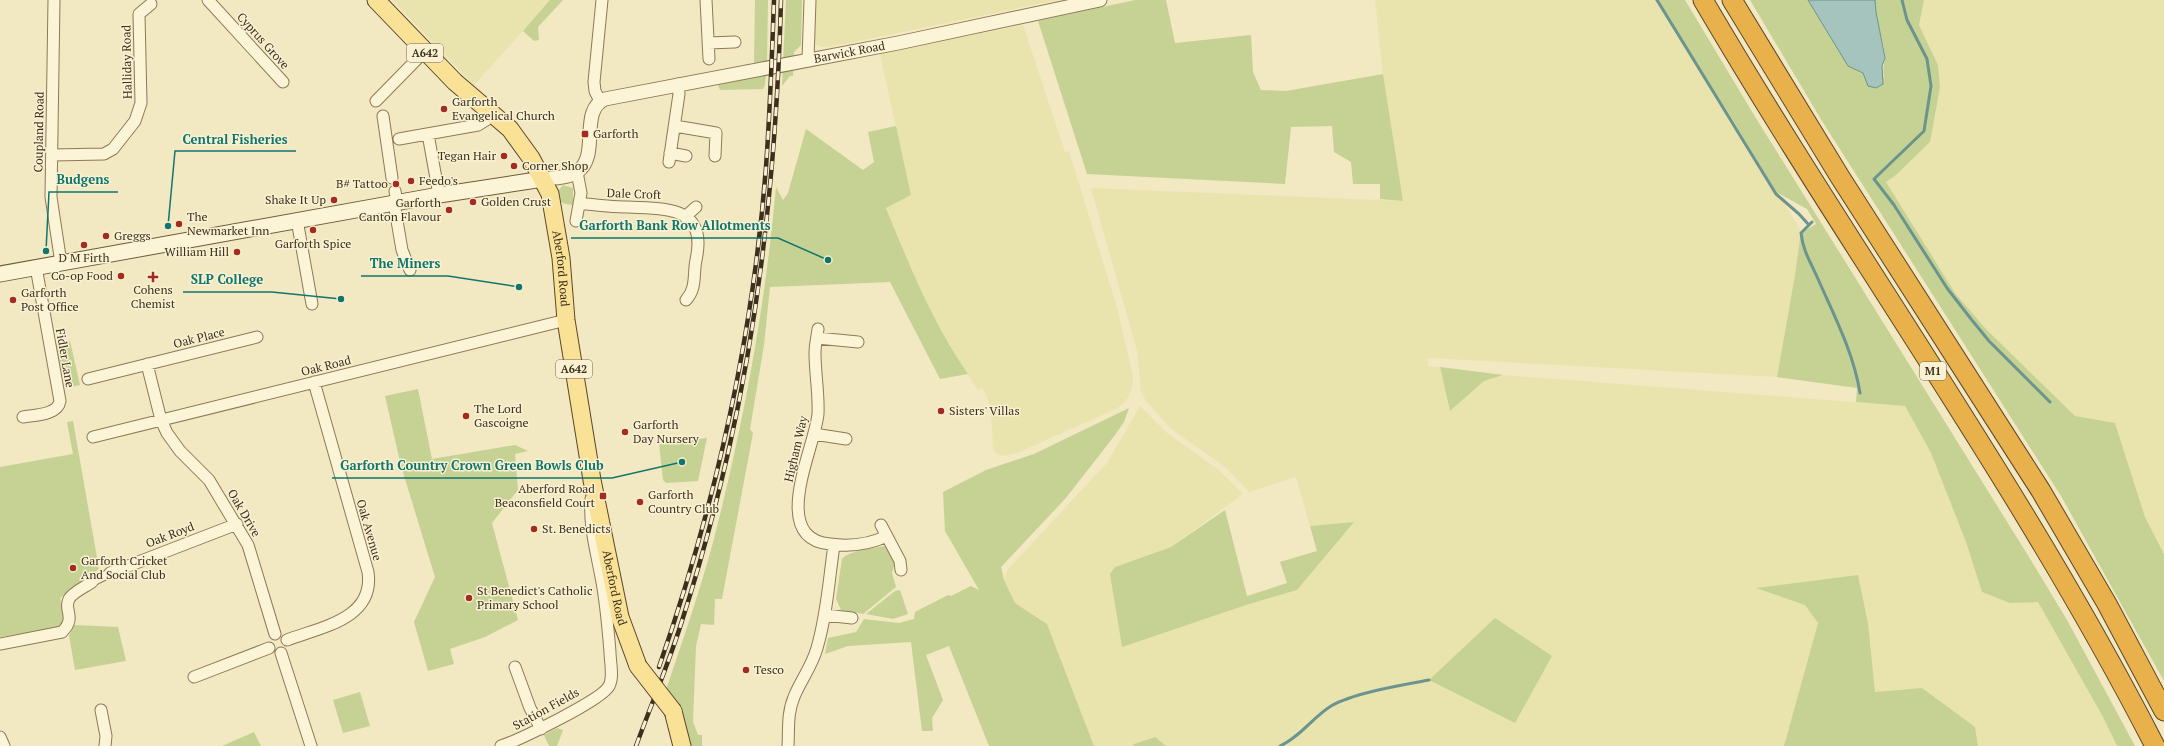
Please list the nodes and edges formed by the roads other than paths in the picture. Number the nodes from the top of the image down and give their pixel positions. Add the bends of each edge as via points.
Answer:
1 (54, 0) edge
2 (208, 0) edge
3 (376, 0) edge
4 (602, 0) edge
5 (706, 0) edge
6 (810, 0) edge
7 (1100, 0) edge
8 (1703, 0) edge
9 (1732, 0) edge
10 (151, 4) dead end
11 (735, 42) dead end
12 (708, 43) junction
13 (424, 52) junction
14 (709, 59) dead end
15 (808, 60) junction
16 (283, 82) dead end
17 (678, 84) junction
18 (376, 101) dead end
19 (600, 101) junction
20 (494, 115) junction
21 (384, 116) dead end
22 (675, 126) junction
23 (428, 134) junction
24 (399, 139) dead end
25 (52, 155) junction
26 (686, 156) dead end
27 (715, 156) dead end
28 (576, 172) junction
29 (392, 178) dead end
30 (543, 178) junction
31 (439, 195) junction
32 (395, 199) junction
33 (579, 203) junction
34 (696, 207) dead end
35 (685, 217) junction
36 (297, 220) junction
37 (576, 221) dead end
38 (61, 263) junction
39 (36, 267) junction
40 (410, 270) dead end
41 (0, 274) edge
42 (686, 300) dead end
43 (312, 304) dead end
44 (566, 320) junction
45 (256, 337) dead end
46 (858, 342) dead end
47 (147, 364) junction
48 (88, 379) dead end
49 (314, 382) junction
50 (23, 417) dead end
51 (161, 420) junction
52 (814, 434) junction
53 (93, 437) dead end
54 (846, 439) dead end
55 (592, 480) junction
56 (237, 524) junction
57 (881, 525) dead end
58 (887, 536) junction
59 (834, 545) junction
60 (901, 570) dead end
61 (110, 573) joint
62 (92, 582) joint
63 (825, 615) junction
64 (852, 618) dead end
65 (275, 634) junction
66 (287, 640) junction
67 (0, 644) edge
68 (269, 648) junction
69 (281, 653) junction
70 (516, 667) dead end
71 (194, 677) dead end
72 (100, 710) dead end
73 (2164, 711) edge
74 (541, 729) junction
75 (0, 737) edge
76 (4, 746) edge
77 (105, 746) edge
78 (311, 746) edge
79 (501, 746) edge
80 (682, 746) edge
81 (788, 746) edge
82 (2155, 746) edge

1 - 25 street, Coupland Road
2 - 16 street, Cyprus Grove
3 - 13 main road, A642
4 - 19 street via 594,82
5 - 12 street
6 - 15 street
7 - 15 street, Barwick Road via 911,41
8 - 82 highway, M1 via 1815,185 2019,506 2085,618
9 - 73 highway, M1 via 1840,177 2041,491 2107,604
10 - 25 street, Halliday Road via 139,14 141,103 135,121 113,149 104,154
11 - 12 street
12 - 14 street
13 - 18 street
13 - 20 main road, A642
15 - 17 street, Barwick Road
17 - 19 street, Barwick Road
17 - 22 street
19 - 28 street via 593,113 586,161
20 - 23 street via 478,125
20 - 30 main road, A642 via 523,144
21 - 29 street
22 - 26 street via 670,157
22 - 27 street via 716,133
23 - 24 street
23 - 31 street
25 - 38 street, Coupland Road via 52,209
28 - 30 street
28 - 33 street via 581,186
30 - 31 main road
30 - 44 main road, Aberford Road / A642 via 551,200 559,241
31 - 32 main road
32 - 36 main road
32 - 40 street via 402,250
33 - 35 street, Dale Croft via 611,207 668,208
33 - 37 street
34 - 35 street
35 - 42 street via 694,228 698,243 694,285
36 - 38 main road
36 - 43 street
38 - 39 main road
39 - 41 main road
39 - 50 street, Fidler Lane via 60,401 59,407 54,411
44 - 49 street, Oak Road
44 - 55 main road, Aberford Road / A642
45 - 47 street, Oak Place
46 - 52 street, Higham Way via 817,333 815,352 818,415
47 - 48 street, Oak Place
47 - 51 street
49 - 51 street, Oak Road
49 - 66 street, Oak Avenue via 368,572 369,589 362,604 350,615
51 - 53 street, Oak Road
51 - 56 street, Oak Drive via 175,445 209,480
52 - 54 street
52 - 59 street, Higham Way via 799,491 798,513 802,526 811,537 824,544
55 - 74 street, Station Fields via 590,522 607,612 611,669 609,686
55 - 80 main road, Aberford Road / A642, bridge via 620,617 638,666 673,711
56 - 61 street, Oak Royd
56 - 65 street, Oak Drive via 248,545
57 - 58 street
58 - 59 street, Higham Way via 868,544
58 - 60 street via 900,561
59 - 63 street
61 - 62 street, Oak Royd
62 - 67 street via 69,599 67,604 70,619 62,632
63 - 64 street
63 - 81 street via 815,655 791,704
65 - 66 street via 282,635
65 - 68 street via 270,639
66 - 69 street via 287,647
68 - 69 street
68 - 71 street
69 - 78 street
70 - 74 street via 530,708
72 - 77 street via 106,736
74 - 79 street, Station Fields
75 - 76 street

